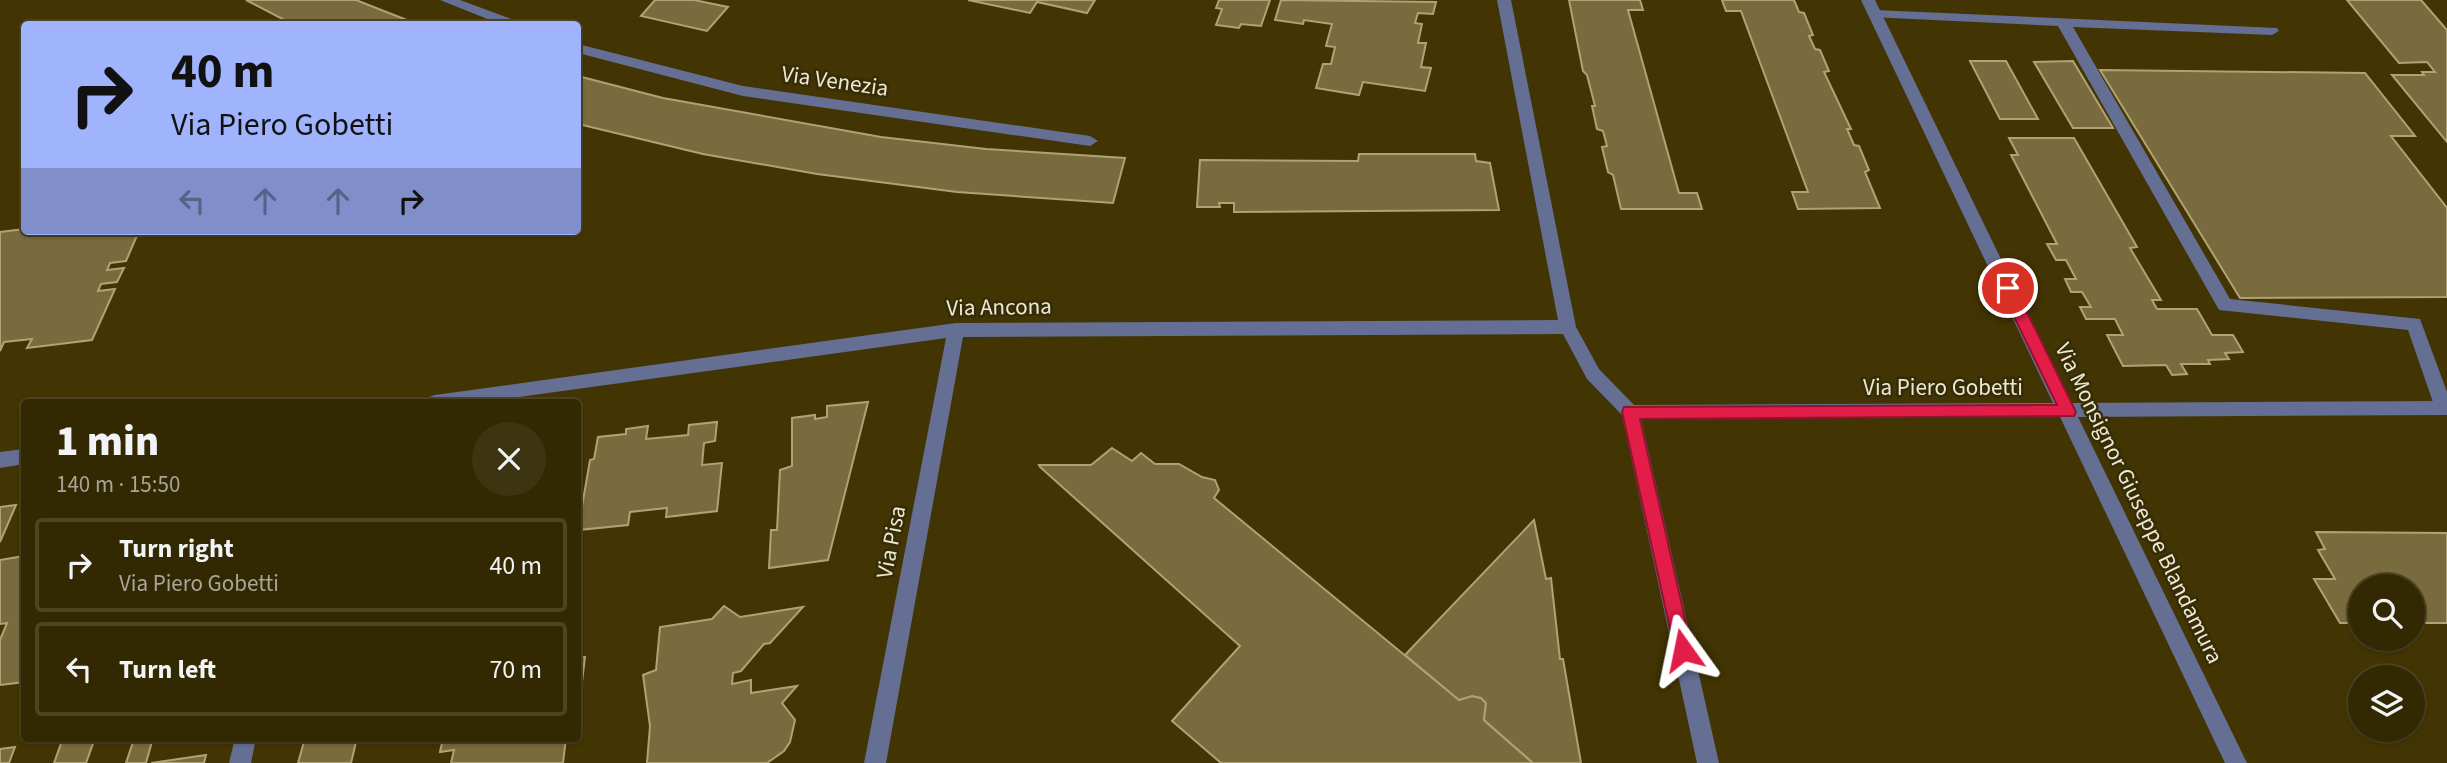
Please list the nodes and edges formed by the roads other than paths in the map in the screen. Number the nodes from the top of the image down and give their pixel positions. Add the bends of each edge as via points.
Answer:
1 (447, 0) edge
2 (1504, 0) edge
3 (1872, 7) edge
4 (504, 21) edge
5 (2063, 22) junction
6 (2272, 31) dead end
7 (581, 50) edge
8 (1090, 141) dead end
9 (1568, 327) junction
10 (956, 330) junction
11 (457, 399) edge
12 (2445, 408) edge
13 (1630, 412) junction
14 (2068, 412) junction
15 (21, 457) edge
16 (0, 460) edge
17 (245, 742) edge
18 (240, 763) edge
19 (874, 763) edge
20 (1708, 763) edge
21 (2236, 763) edge

1 - 4 street
2 - 9 street
3 - 5 street
3 - 14 street, Via Monsignor Giuseppe Blandamura
5 - 6 street
5 - 12 street via 2225,304 2414,324
7 - 8 street, Via Venezia via 743,91
9 - 10 street, Via Ancona
9 - 13 street via 1592,374
10 - 11 street, Via Ancona
10 - 19 street, Via Pisa
12 - 14 street, Via Piero Gobetti
13 - 14 street, Via Piero Gobetti
13 - 20 street
14 - 21 street, Via Monsignor Giuseppe Blandamura
15 - 16 street
17 - 18 street

